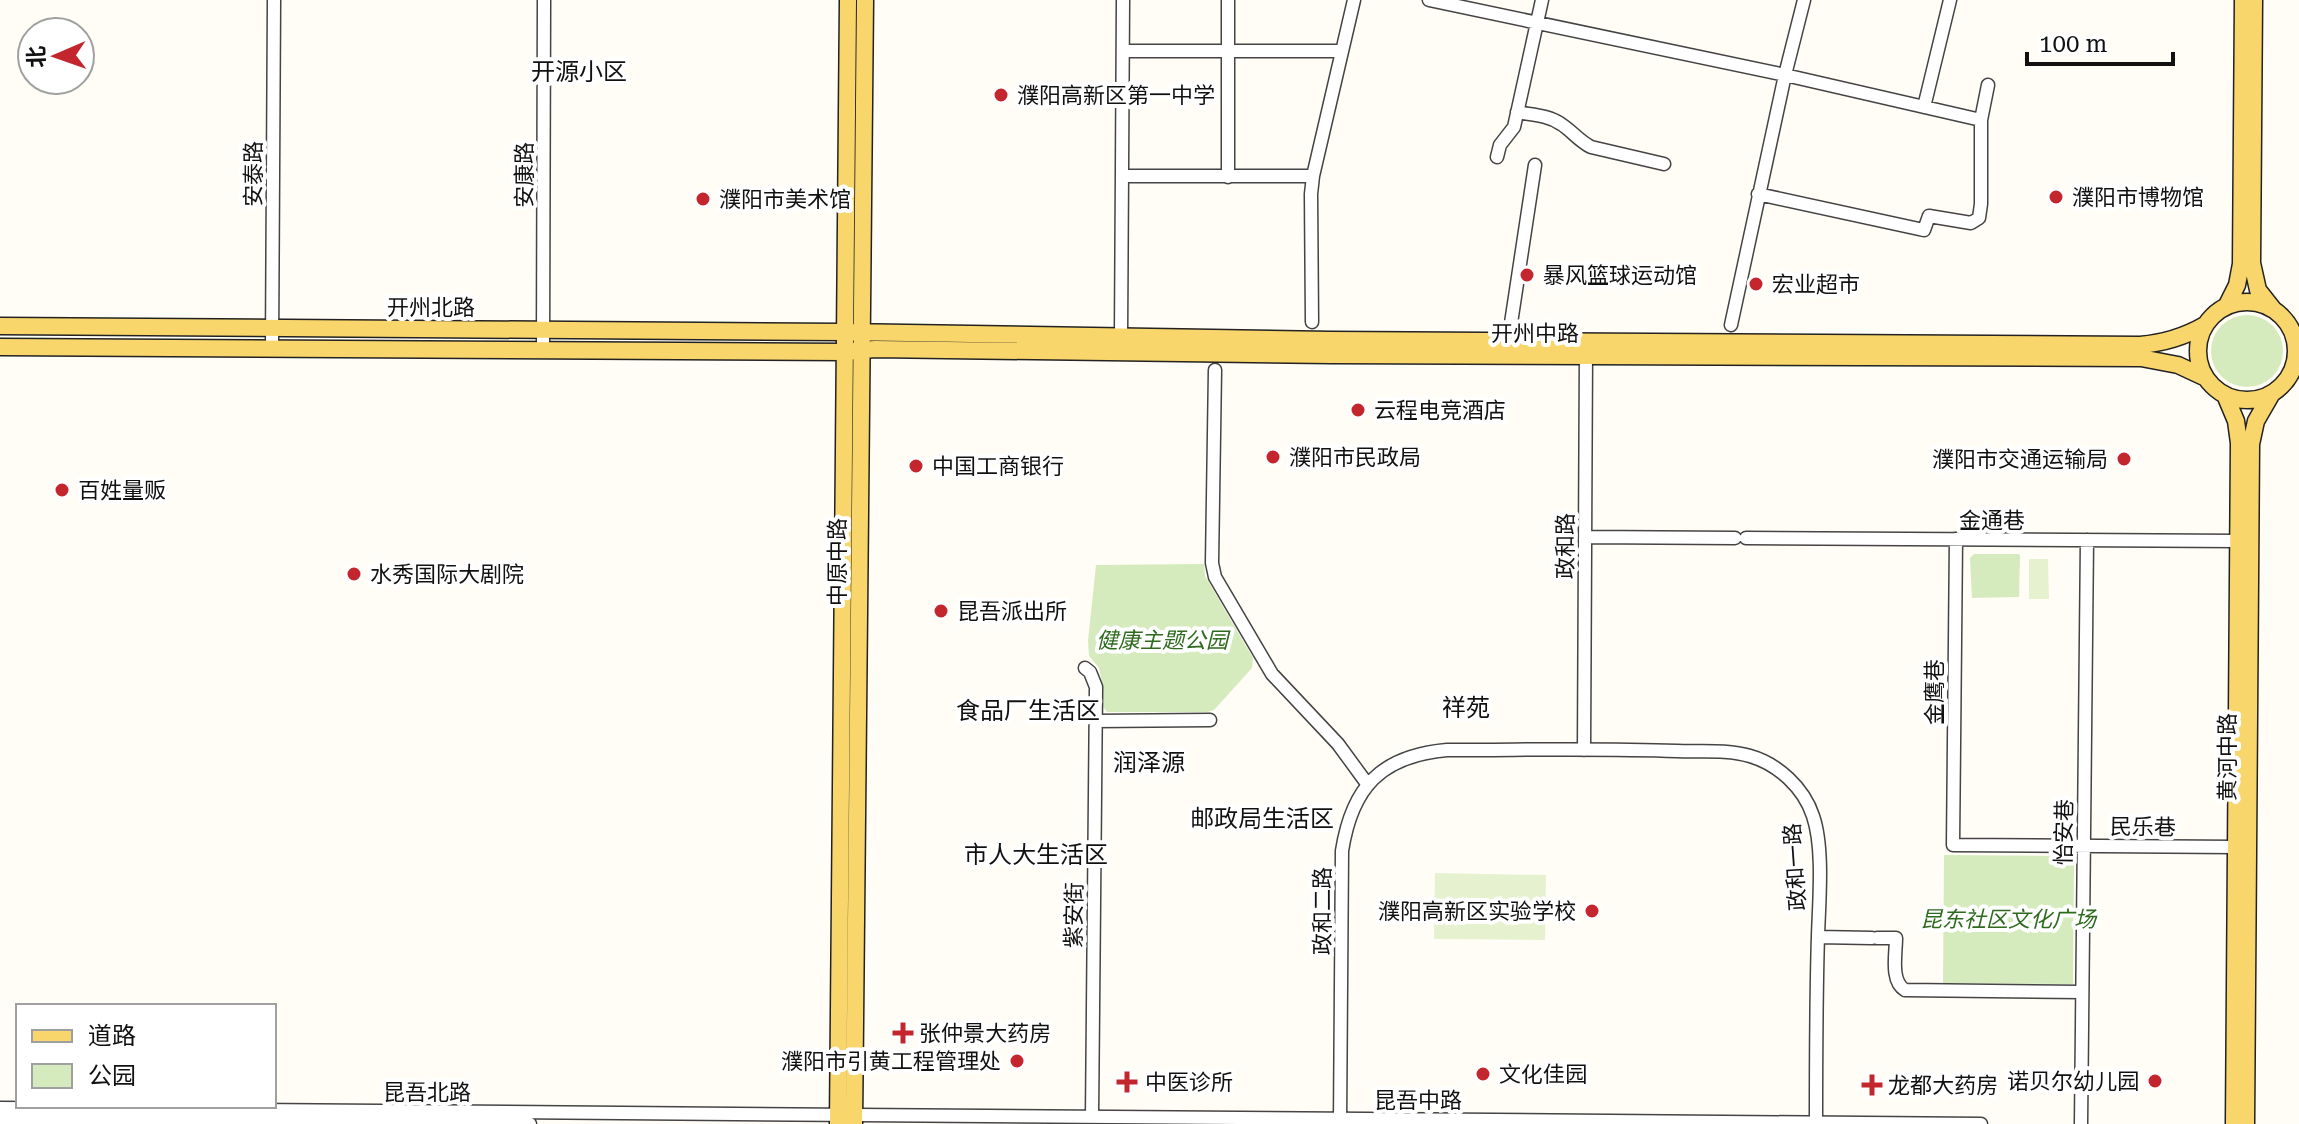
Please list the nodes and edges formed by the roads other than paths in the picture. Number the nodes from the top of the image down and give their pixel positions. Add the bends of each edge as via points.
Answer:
1 (274, 0) edge
2 (544, 0) edge
3 (848, 0) edge
4 (865, 0) edge
5 (1123, 0) edge
6 (1228, 0) edge
7 (1354, 0) edge
8 (1429, 0) edge
9 (1542, 0) edge
10 (1804, 0) edge
11 (1950, 0) edge
12 (2243, 0) edge
13 (2254, 0) edge
14 (1457, 3) edge
15 (1480, 5) edge
16 (1537, 24) junction
17 (1123, 51) junction
18 (1341, 51) junction
19 (1228, 52) junction
20 (1785, 75) junction
21 (1988, 85) dead end
22 (1924, 107) junction
23 (1517, 112) junction
24 (1981, 120) junction
25 (1497, 157) dead end
26 (1664, 164) dead end
27 (1535, 165) dead end
28 (1122, 176) junction
29 (1313, 176) junction
30 (1228, 177) junction
31 (1758, 194) junction
32 (2226, 307) junction
33 (2273, 309) junction
34 (1312, 322) dead end
35 (1511, 323) dead end
36 (1731, 325) dead end
37 (2205, 325) junction
38 (0, 326) edge
39 (272, 328) junction
40 (543, 330) junction
41 (2295, 330) edge
42 (853, 332) junction
43 (1121, 337) junction
44 (0, 347) edge
45 (272, 348) junction
46 (1586, 348) junction
47 (543, 350) junction
48 (852, 352) junction
49 (1215, 370) dead end
50 (2294, 375) edge
51 (2206, 378) junction
52 (2225, 395) junction
53 (2271, 395) junction
54 (1585, 537) junction
55 (1956, 539) junction
56 (2087, 540) junction
57 (2239, 541) junction
58 (1085, 668) dead end
59 (1210, 720) dead end
60 (1095, 721) junction
61 (1584, 750) junction
62 (1368, 785) junction
63 (1953, 845) joint
64 (2084, 846) junction
65 (2236, 847) junction
66 (1818, 937) junction
67 (2082, 992) junction
68 (0, 1108) edge
69 (1092, 1117) junction
70 (0, 1120) edge
71 (846, 1120) edge
72 (1340, 1122) edge
73 (1469, 1122) edge
74 (1816, 1123) edge
75 (530, 1124) edge
76 (1981, 1124) edge
77 (2081, 1124) edge
78 (2234, 1124) edge
79 (2246, 1124) edge

1 - 39 street, 安泰路
2 - 40 street, 安康路
3 - 42 main road, 中原中路
4 - 42 main road, 中原中路
5 - 17 street
6 - 19 street
7 - 18 street
8 - 14 street
9 - 16 street
10 - 20 street
11 - 22 street
12 - 32 main road via 2241,264
13 - 33 main road via 2252,263 2258,290
14 - 15 street
15 - 16 street
16 - 20 street
16 - 23 street
17 - 19 street
17 - 28 street
18 - 19 street
18 - 29 street
19 - 30 street
20 - 22 street
20 - 31 street
21 - 24 street
22 - 24 street
23 - 25 street
23 - 26 street via 1550,118 1591,147
24 - 31 street via 1981,204 1979,218 1971,223 1929,216 1924,230
27 - 35 street
28 - 30 street
28 - 43 street
29 - 30 street
29 - 34 street
31 - 36 street
32 - 33 main road via 2246,302
32 - 37 main road
33 - 41 main road
37 - 46 main road, 开州中路 via 2163,344 2140,345
37 - 51 main road via 2198,352
38 - 39 main road, 开州北路
39 - 40 main road, 开州北路
39 - 45 street, 安泰路
40 - 42 main road, 开州北路
40 - 47 street, 安康路
41 - 50 main road
42 - 43 main road, 开州中路
42 - 48 main road, 中原中路
43 - 46 main road, 开州中路
44 - 45 main road, 开州北路
45 - 47 main road, 开州北路
46 - 48 main road, 开州中路 via 1331,355
46 - 51 main road, 开州中路 via 2141,358 2178,365
46 - 54 street, 政和路
47 - 48 main road, 开州北路
48 - 71 main road, 中原中路
49 - 62 street via 1215,577 1272,674 1338,744
50 - 53 main road
51 - 52 main road
52 - 53 main road via 2251,401
52 - 57 main road, 黄河中路 via 2238,432
53 - 79 main road, 黄河中路 via 2256,421 2251,444
54 - 55 street, 金通巷
54 - 61 street, 政和路
55 - 56 street, 金通巷
55 - 63 street, 金鹰巷
56 - 57 street, 金通巷
56 - 64 street, 怡安巷
57 - 65 main road, 黄河中路
58 - 60 street, 紫安街 via 1096,687
59 - 60 street
60 - 69 street, 紫安街
61 - 62 street, 政和二路 via 1432,752 1402,760
61 - 66 street, 政和一路 via 1738,753 1784,774 1814,817
62 - 72 street, 政和二路 via 1352,808 1342,851
63 - 64 street, 民乐巷
64 - 65 street, 民乐巷
64 - 67 street, 怡安巷
65 - 78 main road, 黄河中路
66 - 67 street via 1896,938 1896,979 1905,990
66 - 74 street, 政和一路
67 - 77 street, 怡安巷
68 - 71 street, 昆吾北路
69 - 71 street, 昆吾中路
69 - 72 street, 昆吾中路
70 - 75 street, 昆吾北路
72 - 73 street, 昆吾中路
73 - 74 street, 昆吾中路
74 - 76 street, 昆吾中路

